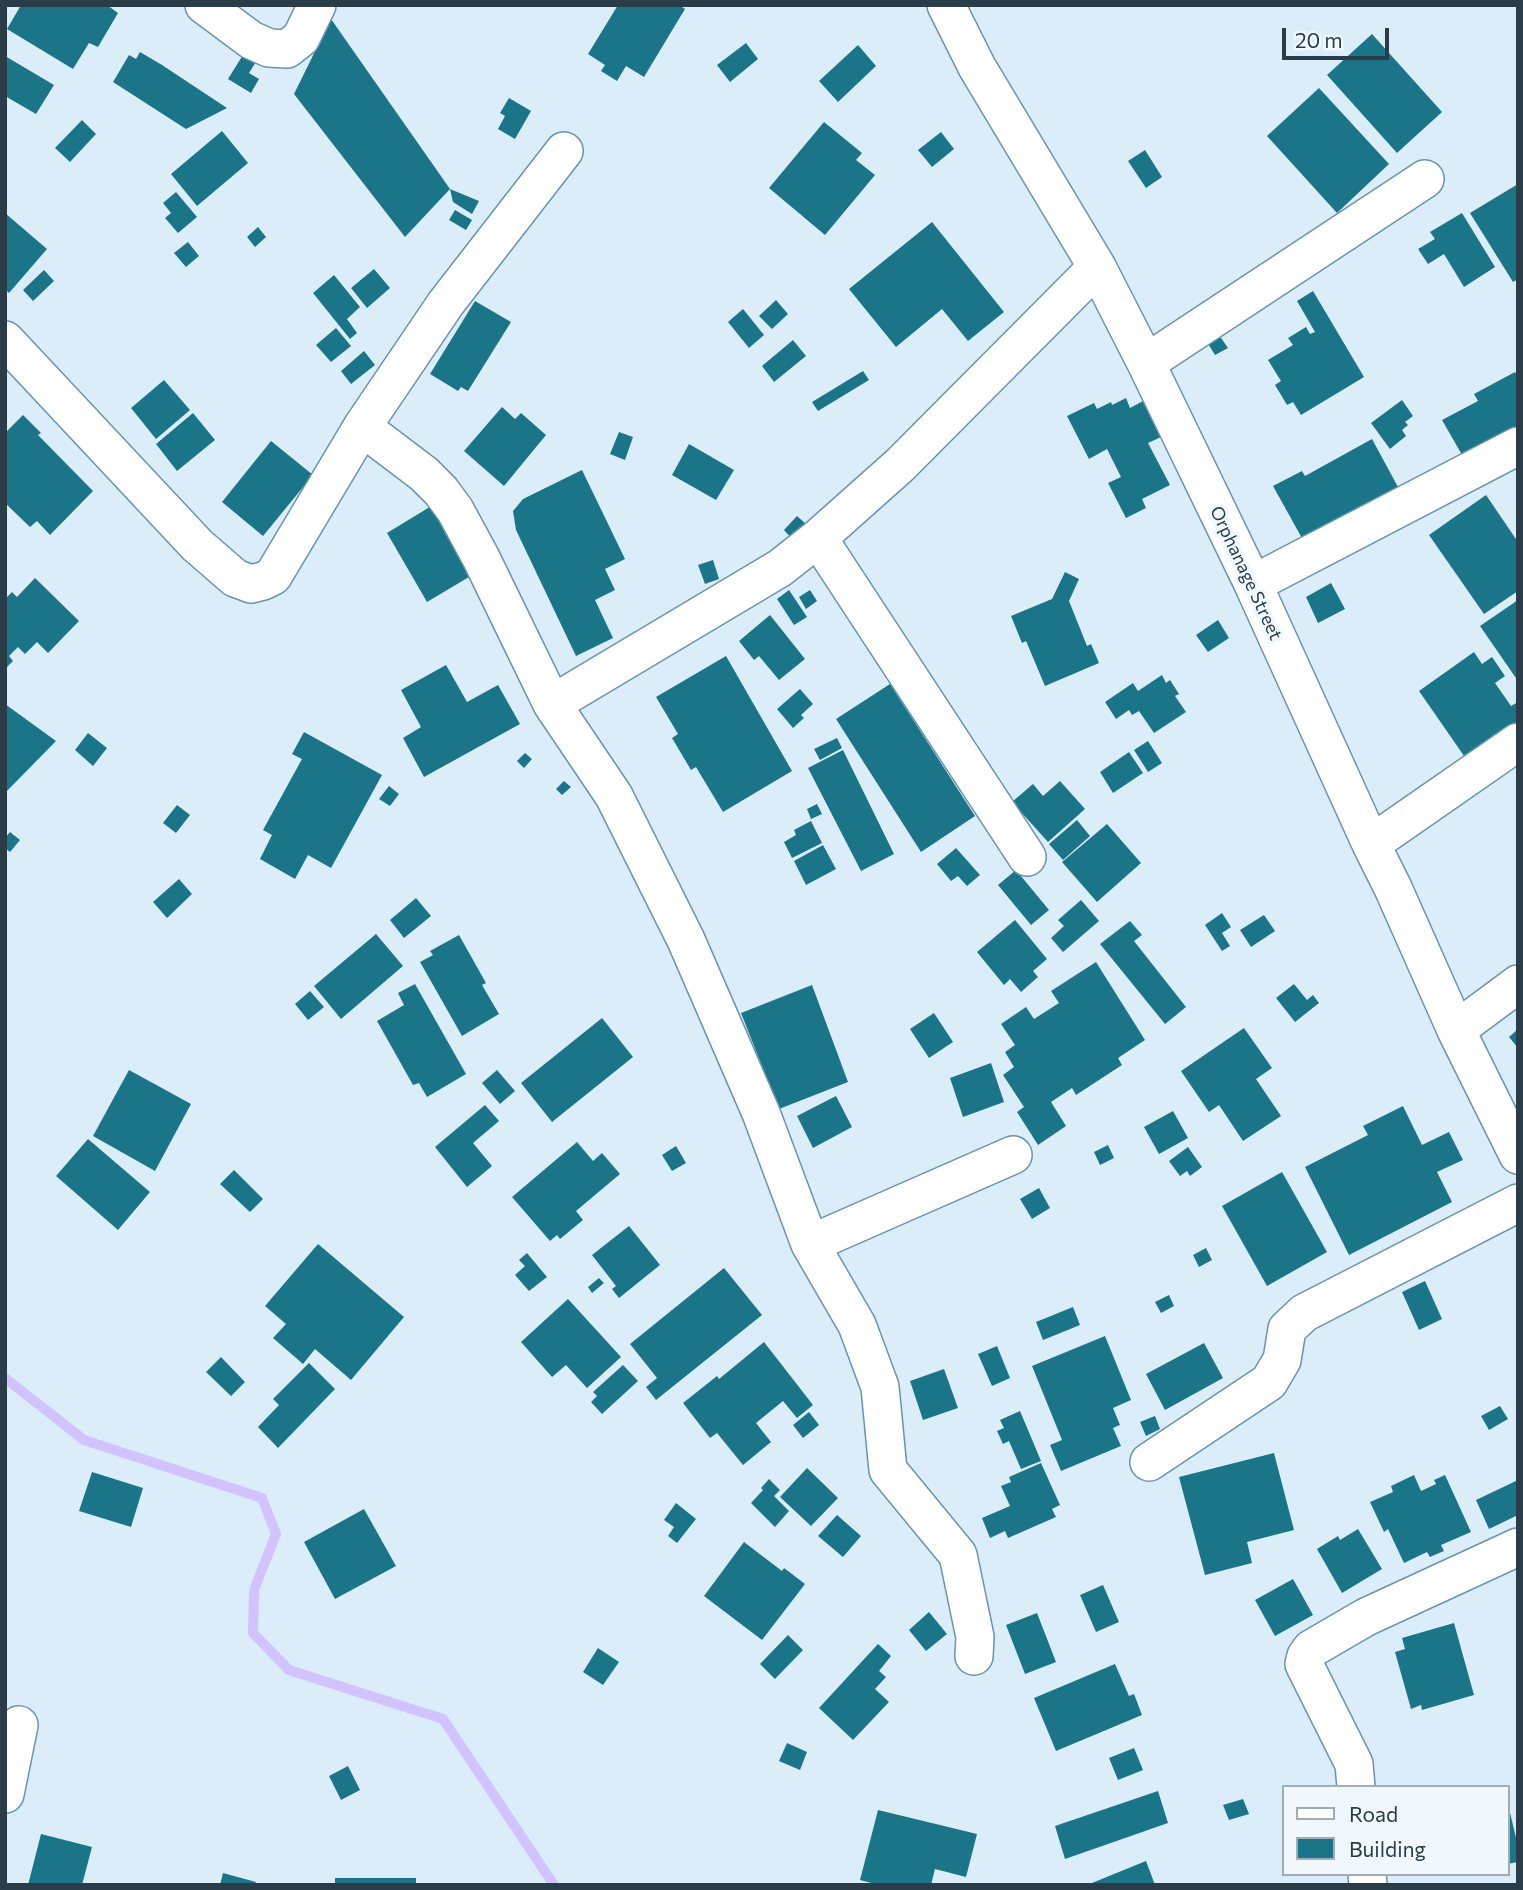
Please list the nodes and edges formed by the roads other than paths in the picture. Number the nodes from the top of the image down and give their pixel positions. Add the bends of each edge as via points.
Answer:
1 (204, 5) edge
2 (317, 5) edge
3 (946, 5) edge
4 (564, 151) dead end
5 (1425, 179) dead end
6 (1097, 267) junction
7 (11, 357) edge
8 (1146, 363) junction
9 (362, 427) junction
10 (1518, 446) edge
11 (818, 538) junction
12 (1253, 584) junction
13 (552, 704) junction
14 (1518, 742) edge
15 (1371, 844) junction
16 (1027, 857) dead end
17 (1518, 984) edge
18 (1456, 1030) junction
19 (1518, 1154) edge
20 (1013, 1155) dead end
21 (1518, 1203) edge
22 (810, 1244) junction
23 (1149, 1462) dead end
24 (1518, 1547) edge
25 (974, 1656) dead end
26 (19, 1725) dead end
27 (1356, 1785) edge
28 (5, 1794) edge

1 - 2 street via 251,40 287,49 300,37
3 - 6 street, Orphanage Street via 977,67
4 - 9 street via 446,303
5 - 8 street
6 - 8 street, Orphanage Street
6 - 11 street via 900,465
7 - 9 street via 197,545 234,579 251,584 273,576
8 - 12 street, Orphanage Street
9 - 13 street via 442,491 481,558
10 - 12 street
11 - 13 street via 780,568
11 - 16 street
12 - 15 street, Orphanage Street
13 - 22 street via 614,796 686,940 761,1113
14 - 15 street
15 - 18 street, Orphanage Street
17 - 18 street
18 - 19 street, Orphanage Street
20 - 22 street
21 - 23 street via 1304,1313 1287,1329 1282,1360 1269,1382
22 - 25 street via 857,1325 880,1387 888,1470 958,1555 975,1637
24 - 27 street via 1366,1617 1306,1656 1304,1664 1354,1764
26 - 28 street

